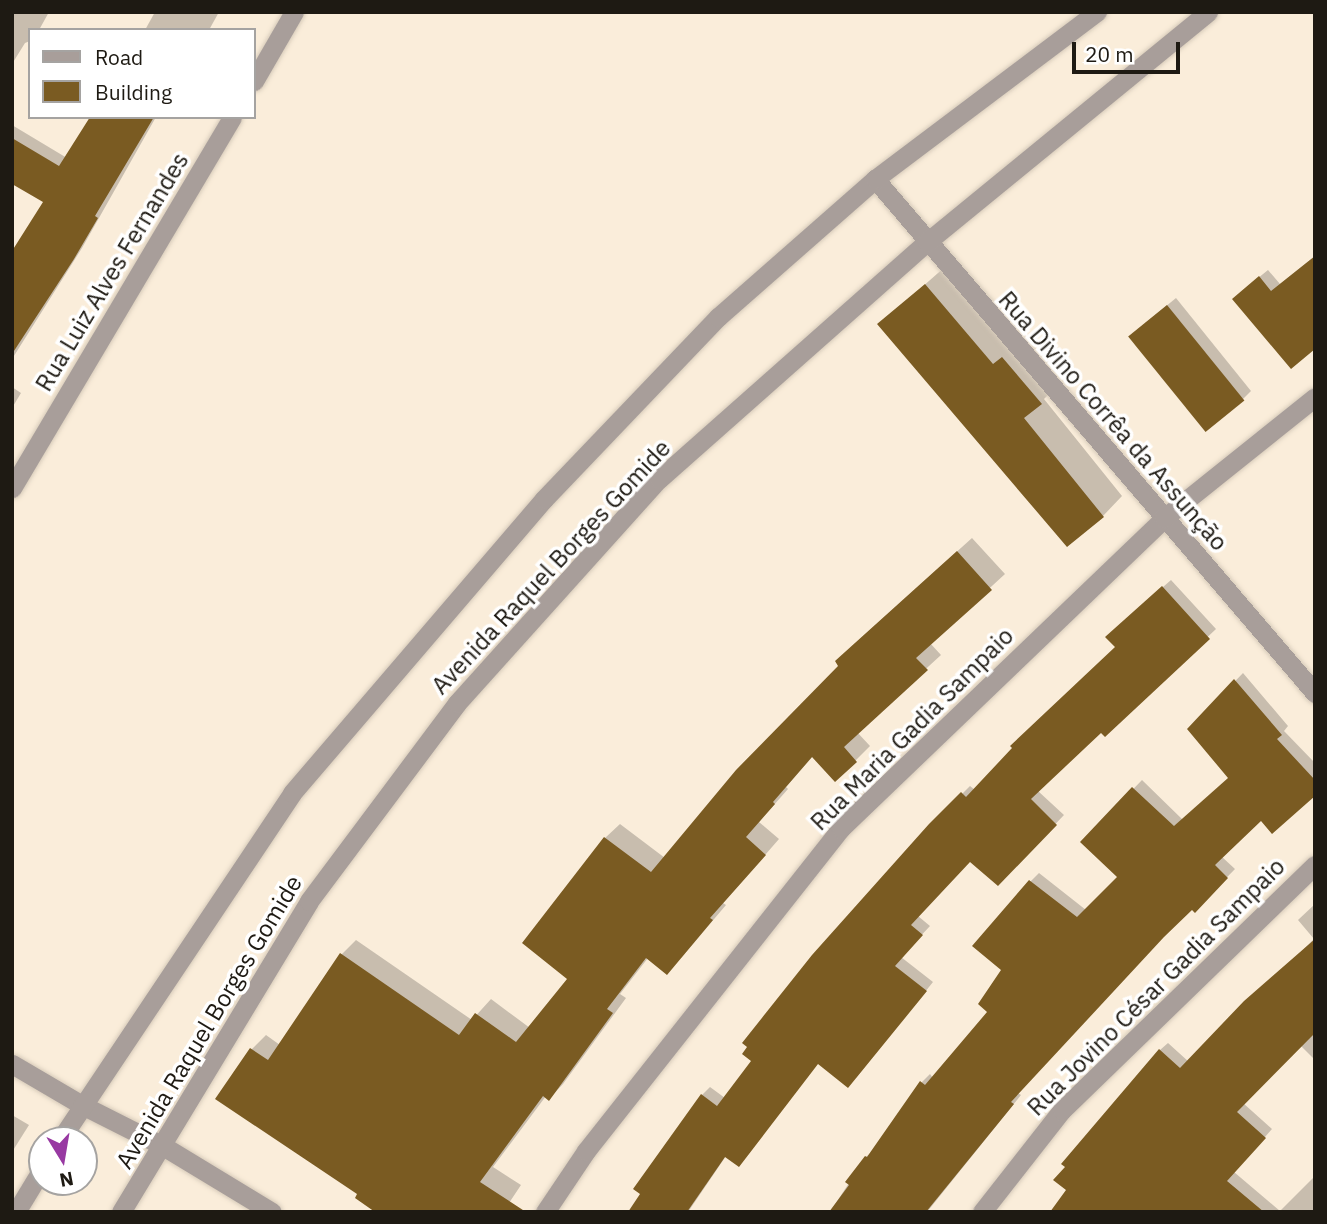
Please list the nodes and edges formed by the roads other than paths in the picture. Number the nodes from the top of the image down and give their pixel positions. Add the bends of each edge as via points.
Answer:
1 (295, 12) edge
2 (1097, 12) edge
3 (1208, 12) edge
4 (256, 78) edge
5 (231, 119) edge
6 (875, 179) junction
7 (927, 242) junction
8 (1315, 397) edge
9 (12, 488) edge
10 (1164, 517) junction
11 (1315, 693) edge
12 (1315, 865) edge
13 (12, 1064) edge
14 (82, 1105) junction
15 (69, 1126) edge
16 (163, 1146) junction
17 (28, 1192) edge
18 (16, 1212) edge
19 (121, 1212) edge
20 (272, 1212) edge
21 (545, 1212) edge
22 (982, 1212) edge

1 - 4 street
2 - 6 street, Avenida Raquel Borges Gomide
3 - 7 street, Avenida Raquel Borges Gomide
5 - 9 street, Rua Luiz Alves Fernandes
6 - 7 street, Rua Divino Corrêa da Assunção
6 - 14 street, Avenida Raquel Borges Gomide via 718,317 526,520 292,793
7 - 10 street, Rua Divino Corrêa da Assunção
7 - 16 street, Avenida Raquel Borges Gomide via 659,479 457,704 309,901
8 - 10 street, Rua Maria Gadia Sampaio
10 - 11 street, Rua Divino Corrêa da Assunção
10 - 21 street, Rua Maria Gadia Sampaio via 841,828 586,1151
12 - 22 street, Rua Jovino César Gadia Sampaio via 1062,1110
13 - 14 street
14 - 15 street, Avenida Raquel Borges Gomide
14 - 16 street
16 - 19 street, Avenida Raquel Borges Gomide
16 - 20 street
17 - 18 street

